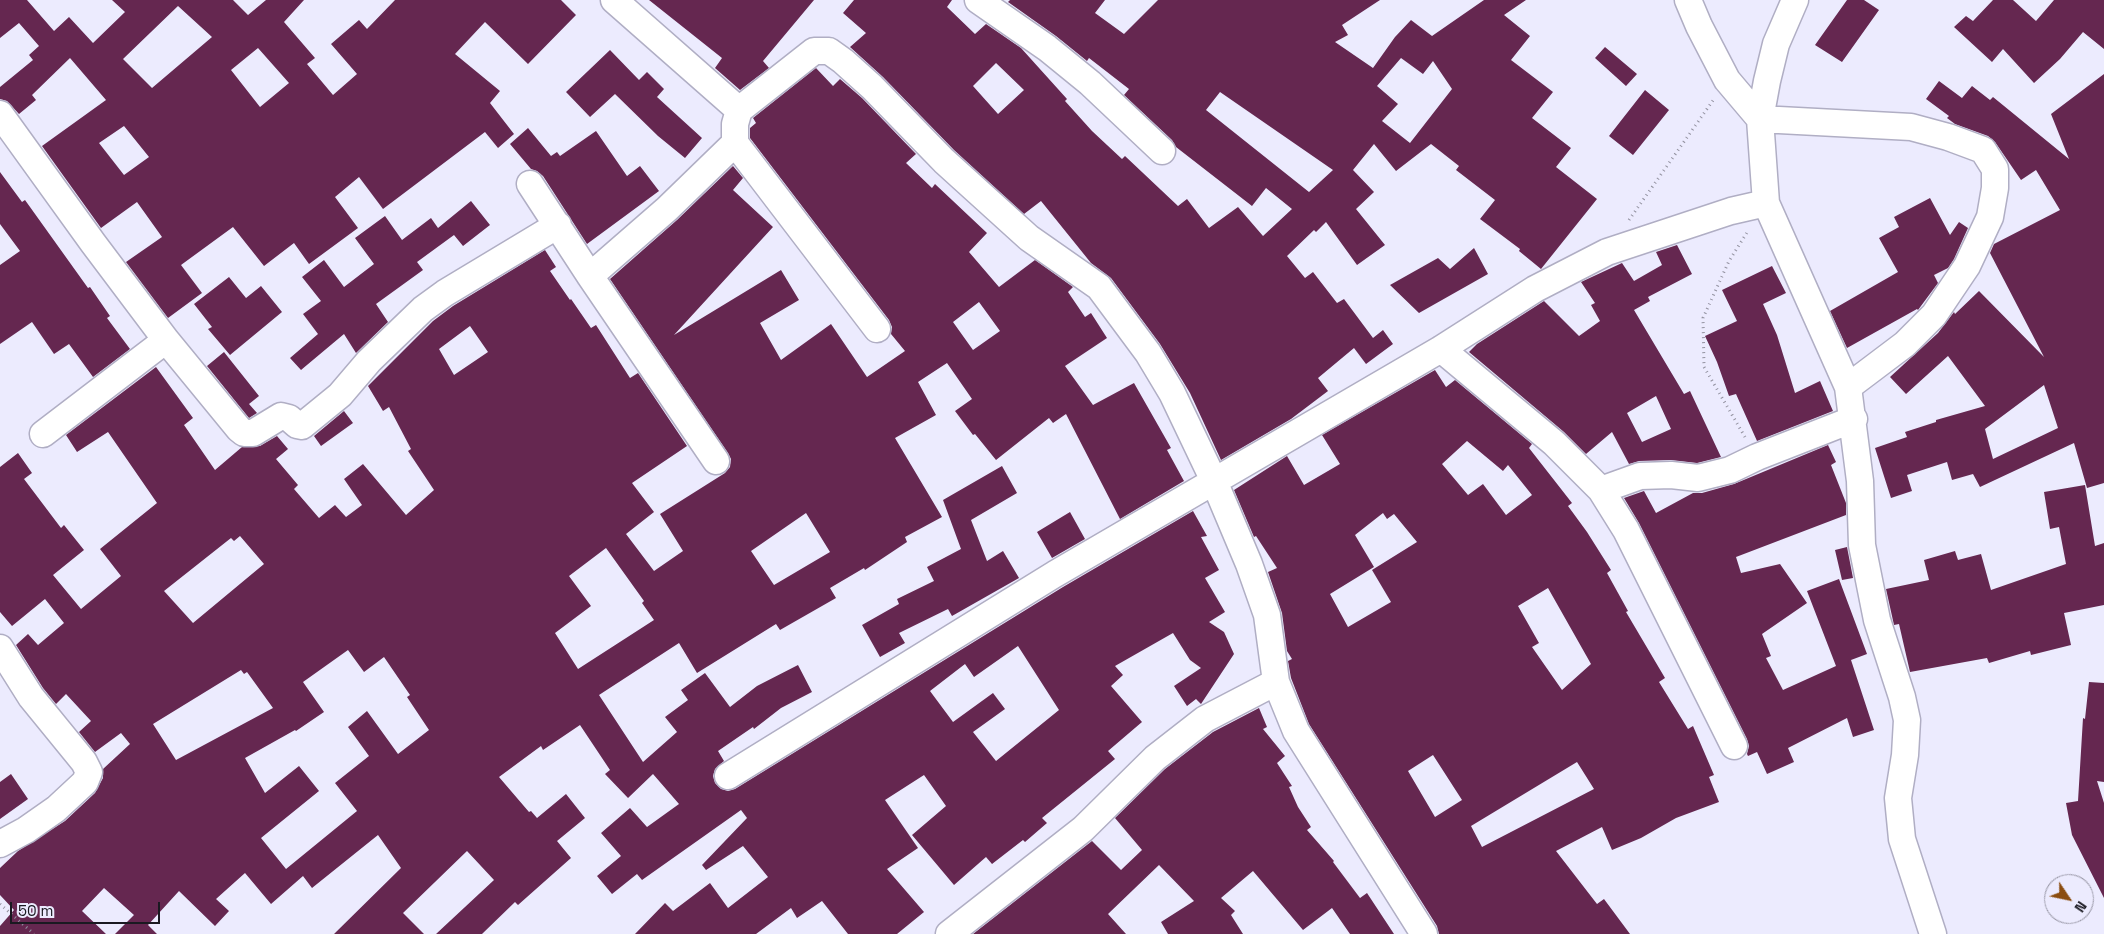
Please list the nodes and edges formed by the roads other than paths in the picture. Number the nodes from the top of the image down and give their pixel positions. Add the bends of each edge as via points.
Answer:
1 (614, 0) edge
2 (978, 0) edge
3 (1688, 0) edge
4 (1795, 0) edge
5 (739, 110) junction
6 (0, 114) edge
7 (1760, 120) junction
8 (735, 143) junction
9 (1162, 151) dead end
10 (530, 184) dead end
11 (1766, 203) junction
12 (558, 225) junction
13 (590, 276) junction
14 (877, 329) dead end
15 (166, 340) junction
16 (1441, 349) junction
17 (1848, 387) junction
18 (1854, 420) junction
19 (43, 434) dead end
20 (716, 461) dead end
21 (1214, 481) junction
22 (1601, 490) junction
23 (0, 648) edge
24 (1276, 682) junction
25 (1734, 746) dead end
26 (728, 776) dead end
27 (0, 844) edge
28 (949, 934) edge
29 (1424, 934) edge
30 (1933, 934) edge

1 - 5 street
2 - 9 street via 1090,82
3 - 7 street via 1727,80
4 - 7 street via 1776,44
5 - 8 street
5 - 21 street via 814,51 829,51 844,61 944,161 1029,238 1099,287 1121,314 1172,393
6 - 15 street
7 - 11 street
7 - 17 street via 1911,127 1983,150 1995,169 1990,216 1967,266 1934,315 1905,344
8 - 13 street via 667,209
8 - 14 street
10 - 12 street
11 - 16 street via 1730,211 1607,252 1535,289
11 - 17 street
12 - 13 street
12 - 15 street via 422,309 369,361 340,396 302,426 281,416 254,433 244,433
13 - 20 street
15 - 19 street
16 - 21 street
16 - 22 street via 1554,443
17 - 18 street
18 - 22 street via 1730,470 1698,478 1640,476
18 - 30 street via 1862,545 1877,620 1907,720 1898,798 1902,839
21 - 24 street via 1267,615
21 - 26 street via 1055,574
22 - 25 street via 1626,530
23 - 27 street via 31,697 89,772 85,782 56,809
24 - 28 street via 1205,718 1155,758 1083,829
24 - 29 street via 1296,731

